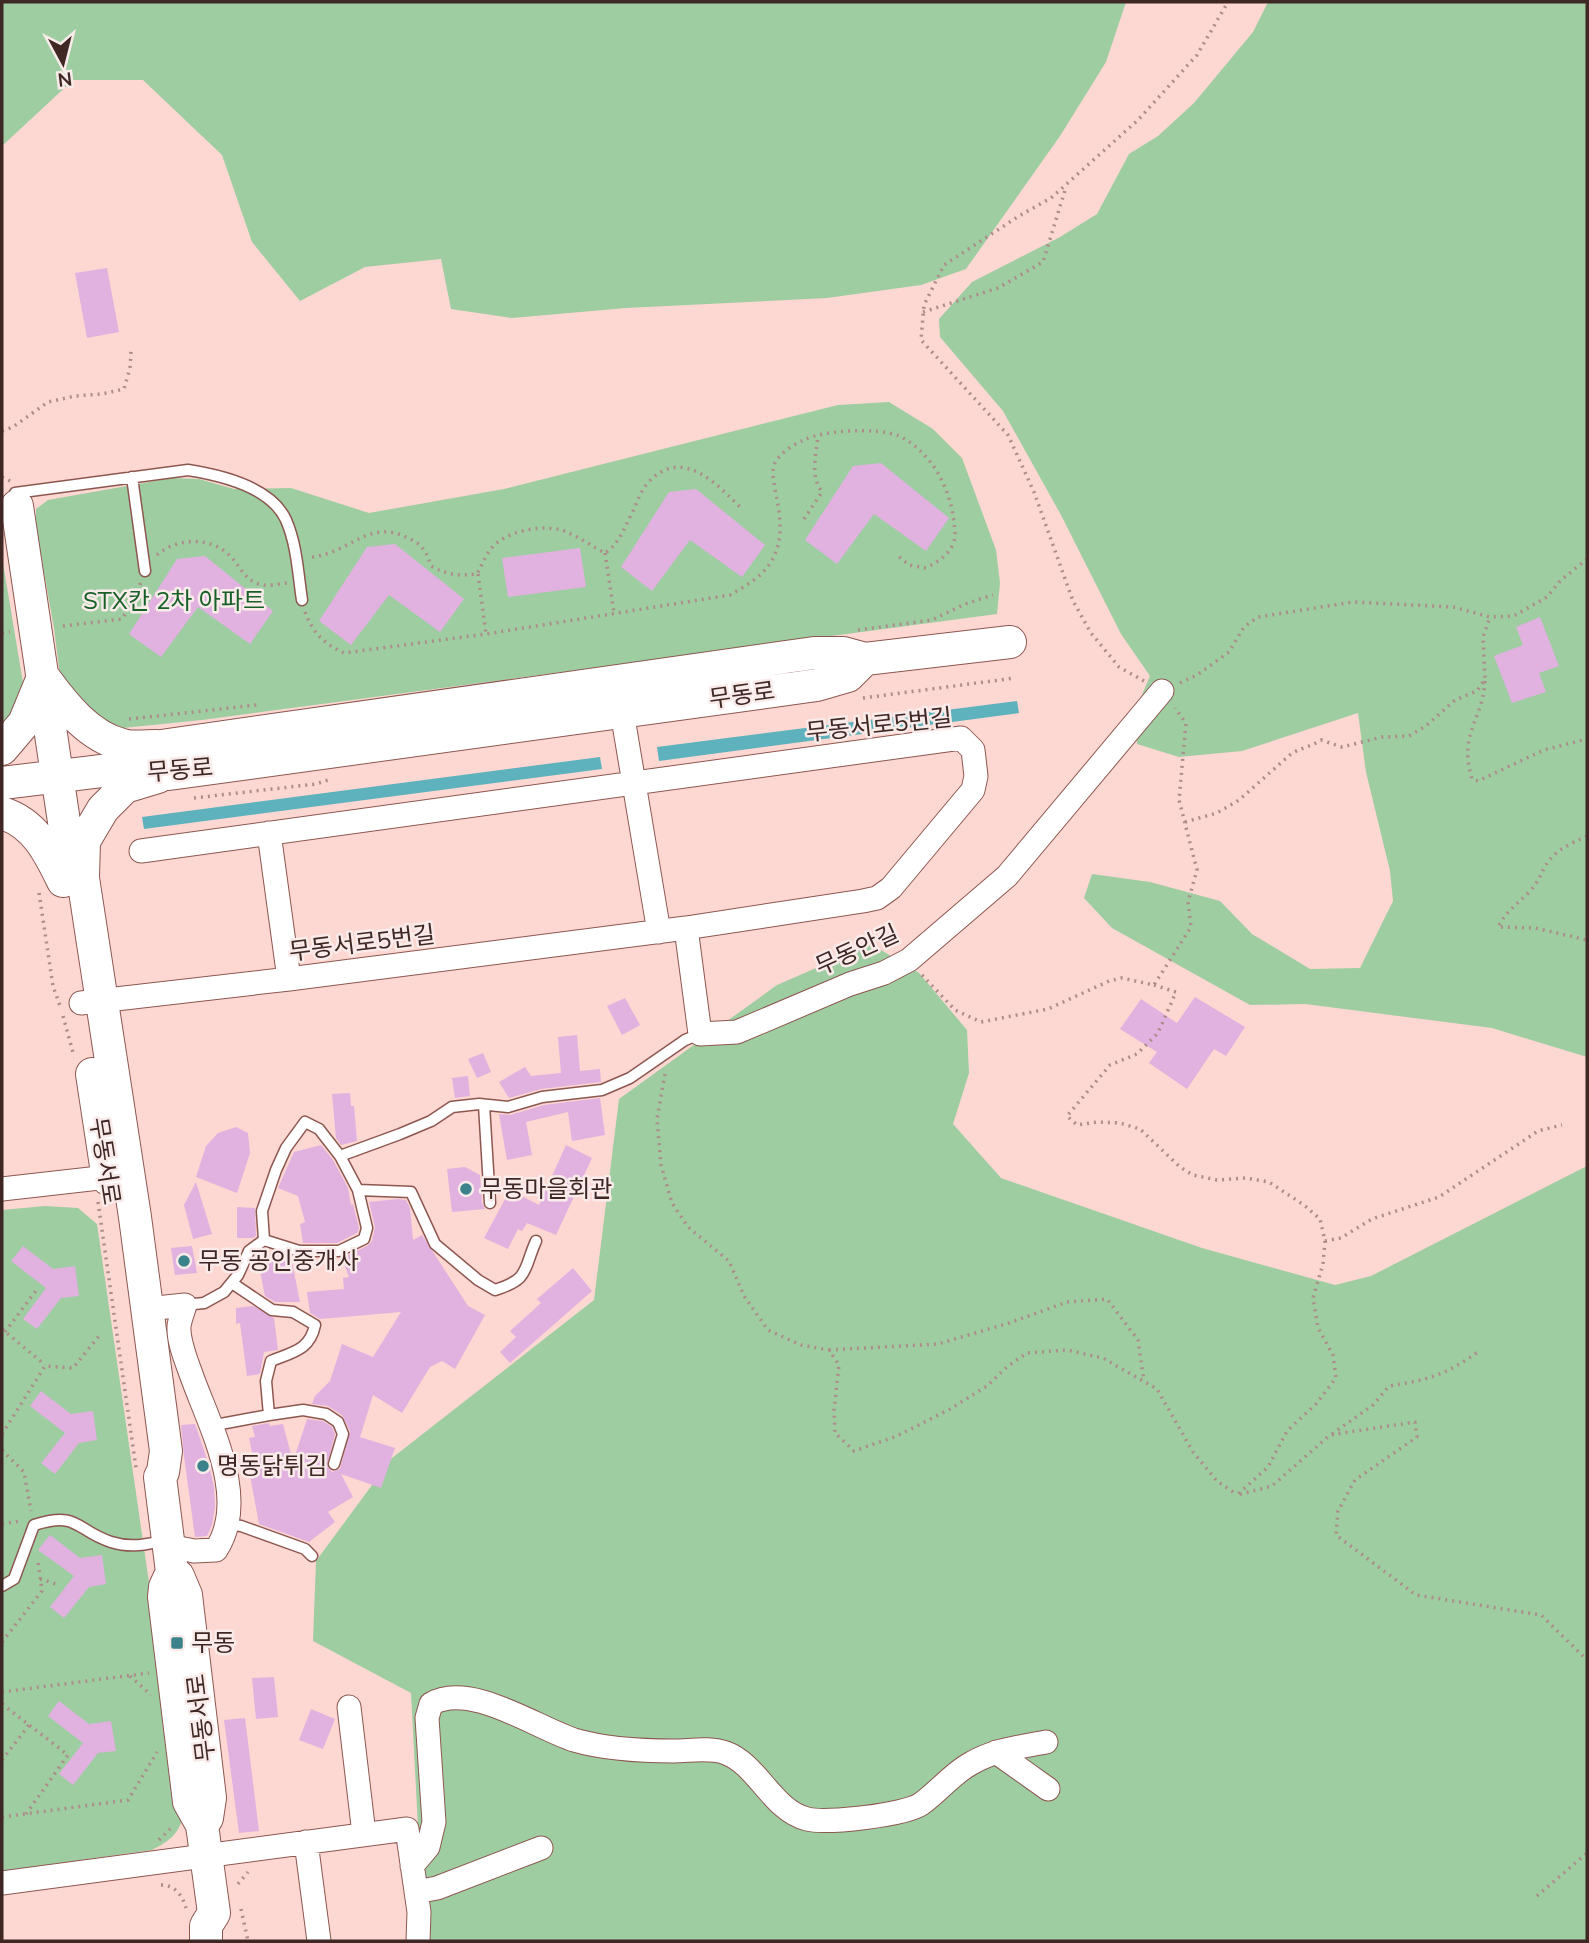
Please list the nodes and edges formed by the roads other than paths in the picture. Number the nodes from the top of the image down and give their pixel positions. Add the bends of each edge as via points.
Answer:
1 (132, 477) junction
2 (15, 509) joint
3 (145, 572) road end
4 (302, 600) road end
5 (1010, 642) dead end
6 (865, 659) junction
7 (43, 676) junction
8 (1163, 691) road end
9 (622, 712) junction
10 (2, 748) edge
11 (165, 760) junction
12 (57, 777) junction
13 (2, 783) edge
14 (634, 783) junction
15 (2, 813) edge
16 (269, 833) junction
17 (141, 851) dead end
18 (73, 879) junction
19 (686, 928) junction
20 (659, 932) junction
21 (289, 979) junction
22 (91, 1002) junction
23 (700, 1034) junction
24 (484, 1105) junction
25 (340, 1156) junction
26 (108, 1177) junction
27 (2, 1189) edge
28 (358, 1190) junction
29 (490, 1203) dead end
30 (264, 1240) junction
31 (536, 1241) dead end
32 (232, 1283) junction
33 (185, 1305) junction
34 (147, 1309) junction
35 (269, 1415) junction
36 (210, 1426) junction
37 (334, 1464) dead end
38 (160, 1477) junction
39 (227, 1524) junction
40 (170, 1552) junction
41 (312, 1556) dead end
42 (2, 1586) edge
43 (349, 1706) dead end
44 (1046, 1742) dead end
45 (996, 1752) junction
46 (1048, 1789) dead end
47 (364, 1834) junction
48 (204, 1840) junction
49 (306, 1842) junction
50 (541, 1848) dead end
51 (412, 1866) junction
52 (2, 1883) edge
53 (416, 1892) junction
54 (212, 1920) edge
55 (228, 1941) edge
56 (319, 1941) edge
57 (418, 1941) edge

1 - 2 lane
1 - 3 lane
1 - 4 lane via 188,470 264,496 286,519
2 - 7 main road
5 - 6 main road, 무동로
6 - 9 main road, 무동로 via 848,676 817,685
6 - 11 main road, 무동로 via 814,653
7 - 10 main road via 24,723
7 - 11 main road via 83,723 123,746
7 - 12 main road
8 - 23 street, 무동안길 via 1007,876 909,960 737,1032
9 - 11 main road, 무동로
9 - 14 street
11 - 12 main road, 무동로 via 130,758 118,769
11 - 18 main road via 125,787 103,809 85,841
12 - 13 main road
12 - 18 main road via 67,842 76,854
14 - 16 street, 무동서로5번길
14 - 19 street, 무동서로5번길 via 961,738 973,750 973,790 891,888 877,898
14 - 20 street
15 - 18 main road via 33,831
16 - 17 street, 무동서로5번길
16 - 21 street
18 - 22 main road, 무동서로
19 - 20 street, 무동서로5번길
19 - 23 street
20 - 21 street, 무동서로5번길
21 - 22 street, 무동서로5번길
22 - 26 main road, 무동서로
22 - 34 main road, 무동서로 via 134,1204
23 - 24 lane, 무동안길 via 602,1090 542,1097 508,1107
24 - 25 lane, 무동안길 via 452,1107 431,1121
24 - 29 lane
25 - 28 lane
25 - 30 lane via 319,1129 305,1122 286,1148 269,1190 262,1211
26 - 27 street
26 - 38 main road, 무동서로 via 146,1455
28 - 30 lane via 367,1228 364,1239 339,1251 299,1251
28 - 31 lane via 411,1192 435,1244 495,1290 515,1284 526,1271
30 - 32 lane via 248,1251
32 - 33 lane via 204,1303
32 - 35 lane via 272,1310 293,1312 315,1325 313,1338 302,1348 271,1361 266,1381
33 - 34 street
33 - 36 street via 179,1327
34 - 38 main road, 무동서로 via 166,1451
35 - 36 lane
35 - 37 lane via 303,1410 326,1414 338,1422 343,1434
36 - 39 street via 227,1476
38 - 40 main road, 무동서로
39 - 40 street via 216,1550
39 - 41 lane via 268,1535
40 - 42 lane via 110,1542 69,1520 53,1519 34,1525 14,1579
40 - 48 main road, 무동서로 via 186,1595 207,1771 210,1807
43 - 47 street
44 - 45 street
45 - 46 street
45 - 51 street via 968,1765 907,1811 820,1821 782,1806 728,1753 592,1745 469,1697 441,1698 431,1704 427,1718 434,1822 428,1847
47 - 49 street
47 - 51 street via 407,1829
48 - 49 street
48 - 52 street
48 - 54 main road, 무동서로
49 - 56 street
50 - 53 street
51 - 53 street
53 - 57 street
54 - 55 main road, 무동서로 via 224,1924

